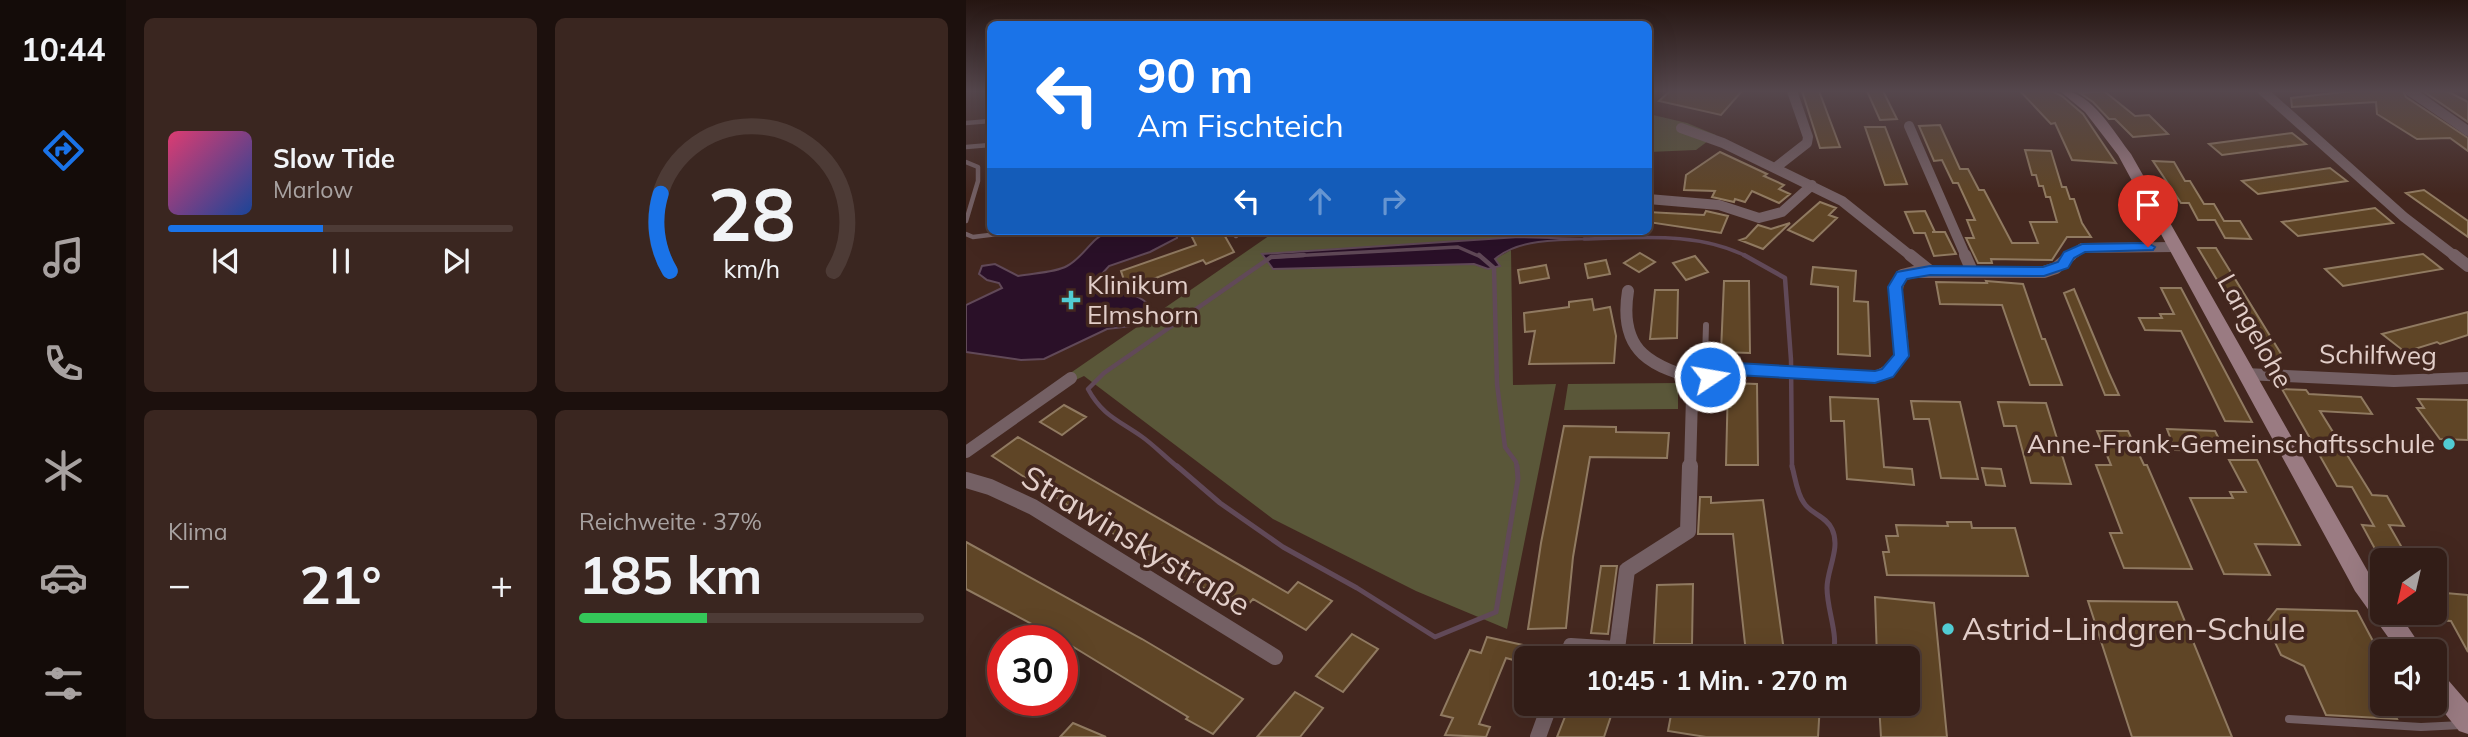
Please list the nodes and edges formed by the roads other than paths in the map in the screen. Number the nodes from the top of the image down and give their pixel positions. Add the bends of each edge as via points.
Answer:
1 (1804, 125) edge
2 (2103, 125) edge
3 (2301, 125) edge
4 (1909, 126) dead end
5 (1681, 128) dead end
6 (987, 145) edge
7 (966, 147) edge
8 (966, 162) edge
9 (1775, 168) junction
10 (1812, 186) junction
11 (1652, 199) edge
12 (966, 221) edge
13 (987, 234) edge
14 (966, 236) edge
15 (2174, 247) junction
16 (2468, 266) edge
17 (1930, 271) junction
18 (1972, 271) junction
19 (1628, 292) dead end
20 (1706, 325) dead end
21 (2245, 374) junction
22 (1071, 378) dead end
23 (2468, 378) edge
24 (1708, 379) junction
25 (966, 452) edge
26 (966, 480) edge
27 (2370, 593) edge
28 (1617, 646) edge
29 (1275, 657) dead end
30 (2447, 697) edge
31 (1546, 716) edge
32 (2289, 719) dead end
33 (2468, 724) edge
34 (1538, 737) edge

1 - 9 street via 1807,143
2 - 15 street, Langelohe
3 - 16 street via 2404,217
4 - 18 street
5 - 9 street
6 - 7 lane
8 - 12 lane via 978,167
9 - 10 street
10 - 11 street via 1782,212 1759,218 1719,205
10 - 17 street via 1860,213
13 - 14 lane
15 - 18 street via 2082,248 2055,270
15 - 21 street, Langelohe
17 - 18 street
17 - 24 street via 1902,275 1897,280 1903,347 1902,356 1888,373 1875,377 1737,369 1722,370
19 - 24 street via 1626,332 1639,352 1677,374
20 - 24 lane
21 - 23 street, Schilfweg via 2394,381
21 - 27 street, Langelohe
22 - 25 street
24 - 28 street via 1692,397 1688,531 1627,570
26 - 29 street, Strawinskystraße via 1033,507
30 - 33 street
31 - 34 street
32 - 33 lane via 2421,727

